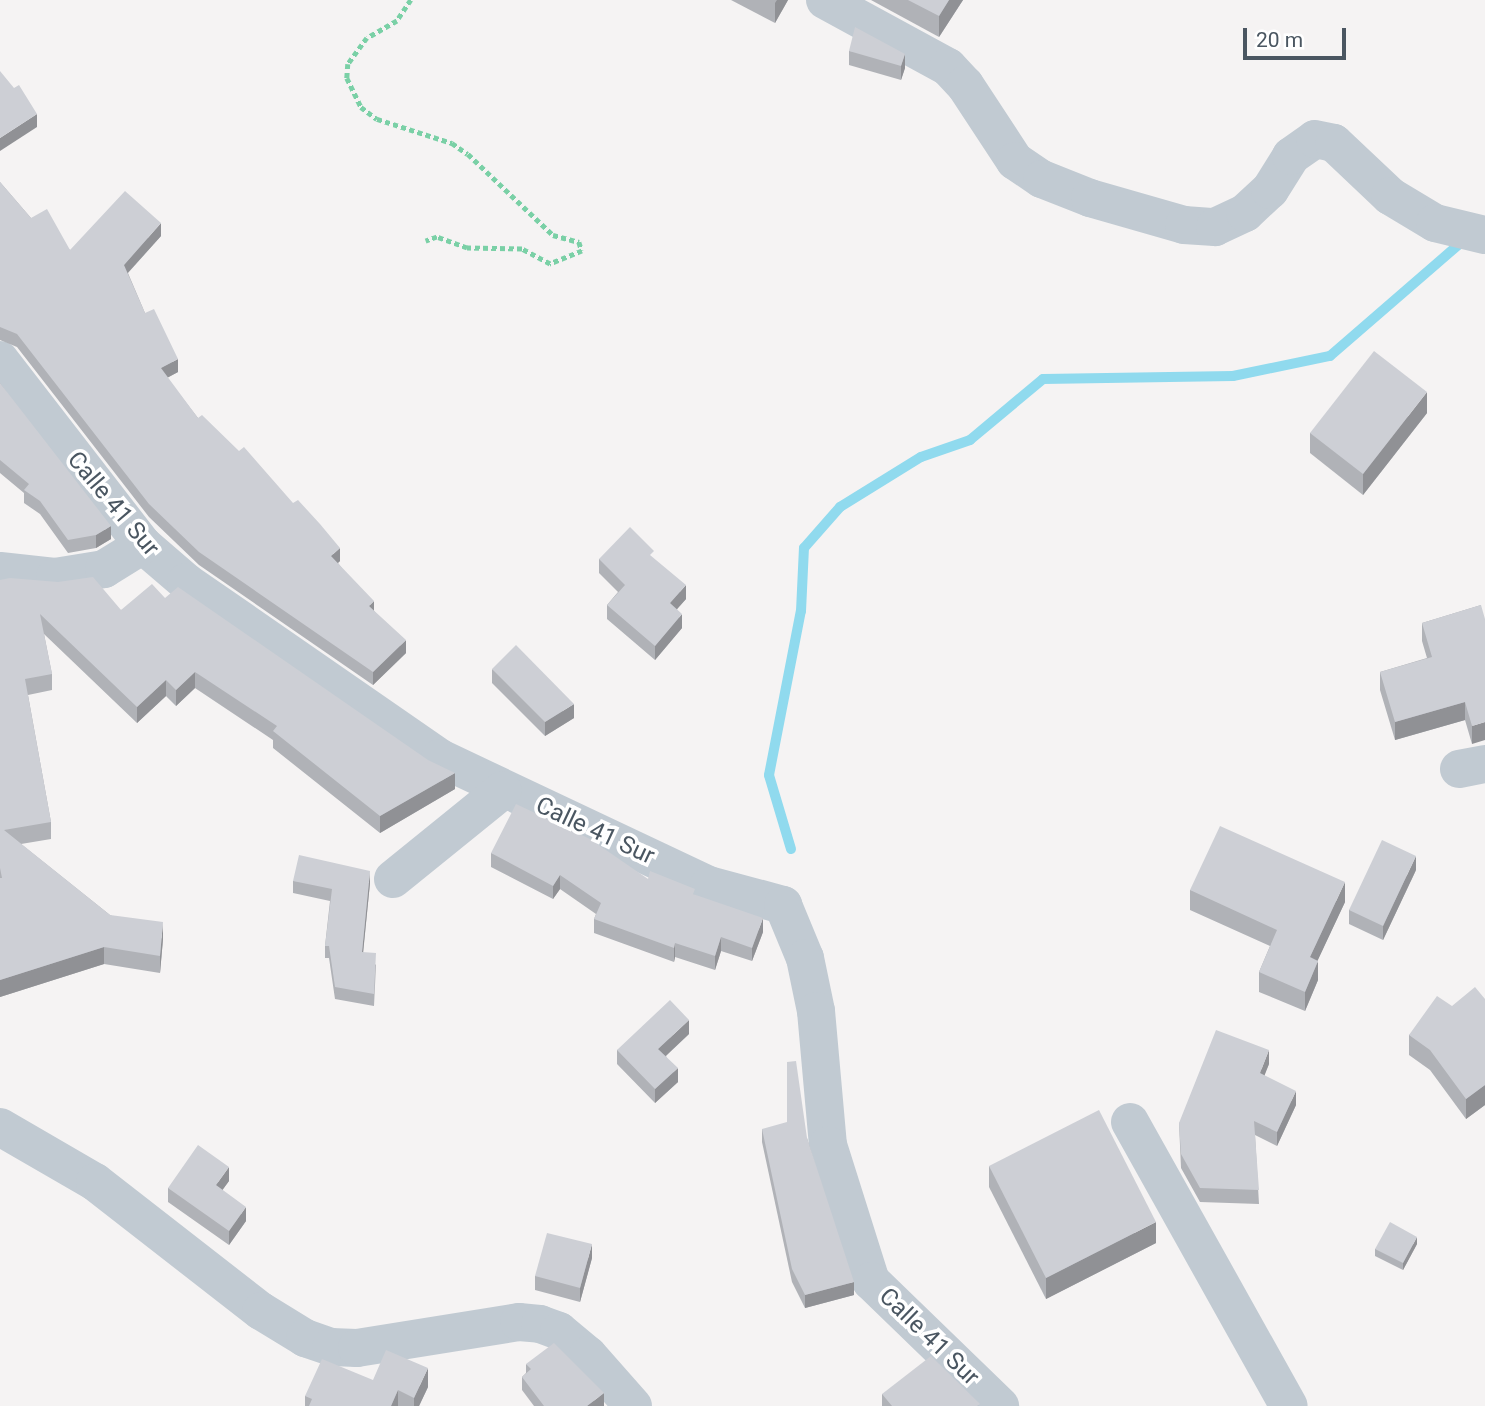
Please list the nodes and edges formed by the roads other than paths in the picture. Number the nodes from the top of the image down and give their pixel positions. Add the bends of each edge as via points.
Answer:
1 (825, 0) edge
2 (1485, 235) edge
3 (0, 360) edge
4 (143, 545) junction
5 (0, 571) edge
6 (503, 790) junction
7 (393, 879) dead end
8 (1130, 1122) dead end
9 (0, 1127) edge
10 (633, 1406) edge
11 (1000, 1406) edge
12 (1289, 1406) edge

1 - 2 street via 948,67 1015,161 1042,179 1090,198 1184,225 1215,227 1245,213 1270,190 1291,156 1315,139 1335,143 1390,196 1435,223
3 - 4 street, Calle 41 Sur
4 - 5 street via 104,569 55,577
4 - 6 street, Calle 41 Sur via 186,582 429,750
6 - 7 street
6 - 11 street, Calle 41 Sur via 709,885 783,905 805,958 816,1011 828,1144 871,1282
8 - 12 street
9 - 10 street via 94,1182 261,1311 305,1338 331,1347 357,1348 519,1322 540,1324 559,1331 588,1355

